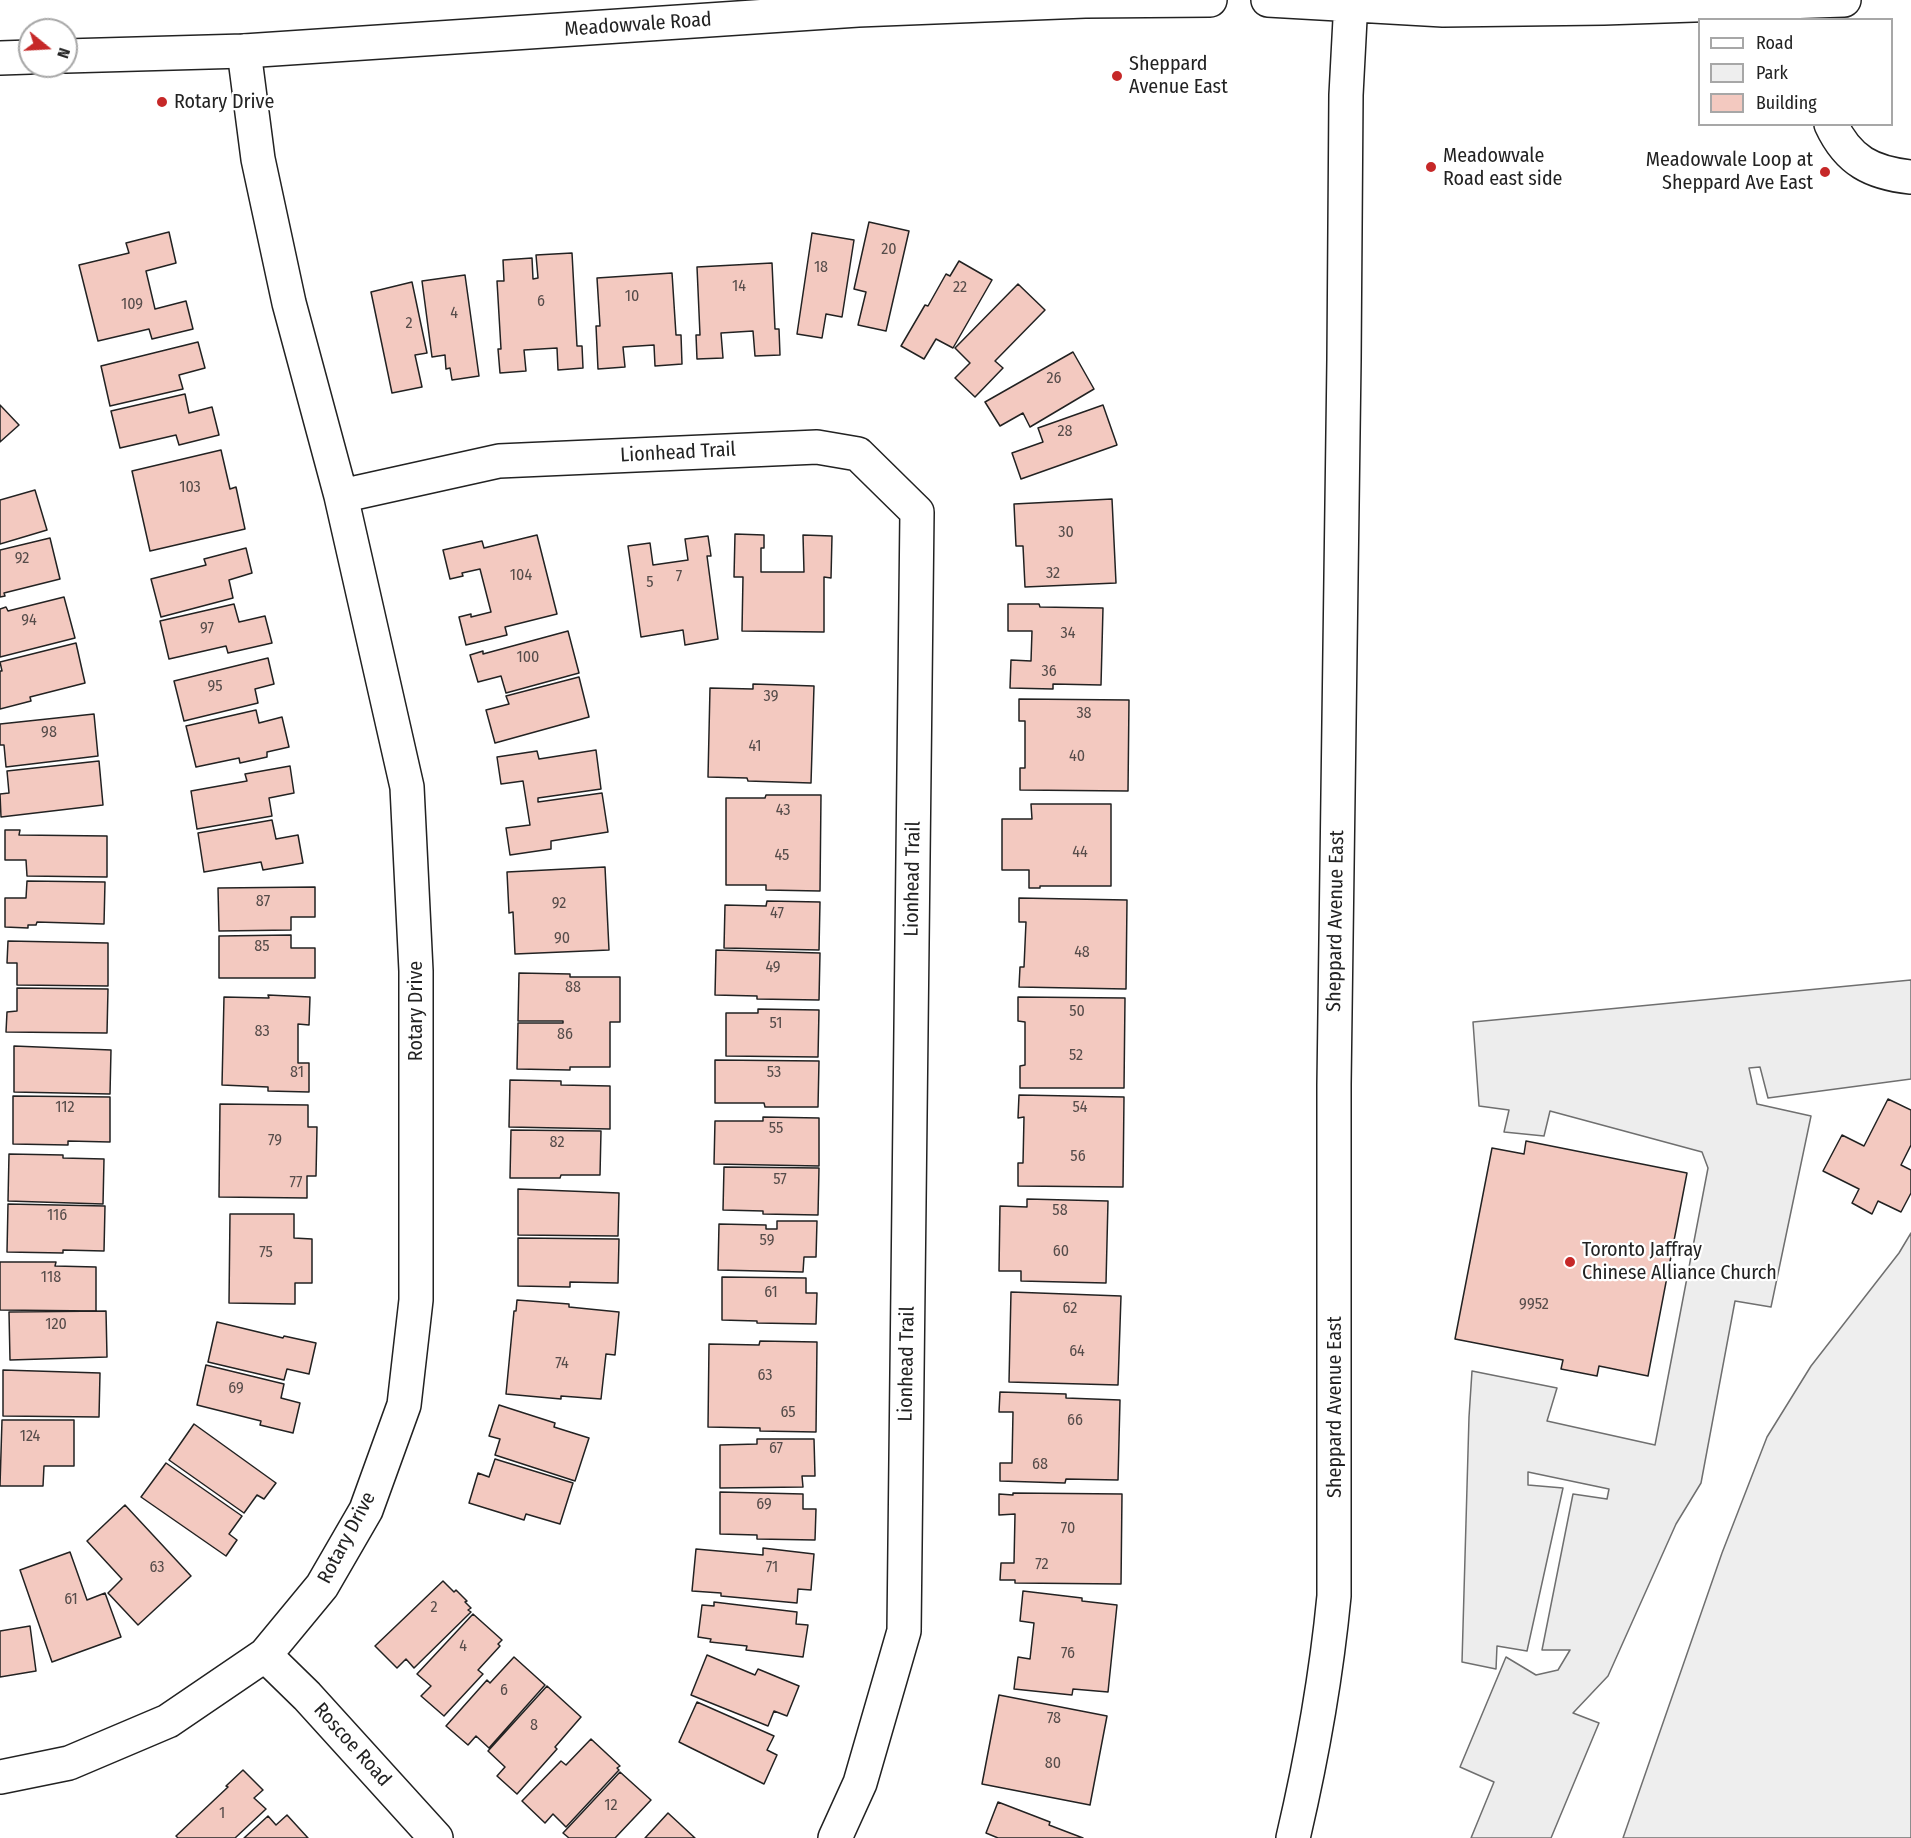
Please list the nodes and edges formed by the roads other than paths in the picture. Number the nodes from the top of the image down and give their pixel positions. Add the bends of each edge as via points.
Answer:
1 (1210, 0) edge
2 (1268, 0) edge
3 (1844, 0) edge
4 (1059, 1) edge
5 (1351, 2) edge
6 (1794, 11) edge
7 (244, 51) junction
8 (78, 56) edge
9 (18, 57) edge
10 (0, 58) edge
11 (1832, 126) edge
12 (1911, 177) edge
13 (341, 496) junction
14 (265, 1655) junction
15 (0, 1777) edge
16 (436, 1838) edge
17 (835, 1838) edge
18 (1293, 1838) edge

1 - 4 street, Meadowvale Road
2 - 5 street
3 - 6 street
4 - 7 street, Meadowvale Road via 858,10
5 - 6 street via 1443,10
5 - 18 street, Sheppard Avenue East via 1346,95 1334,1084 1334,1596 1327,1666
7 - 8 street, Meadowvale Road
7 - 13 street, Rotary Drive via 258,159 289,303
9 - 10 street
11 - 12 street via 1839,141 1866,166
13 - 14 street, Rotary Drive via 407,787 416,971 416,1300 404,1405 366,1510 322,1586
13 - 17 street, Lionhead Trail via 499,461 817,447 858,454 917,512 904,1631 860,1782
14 - 15 street, Rotary Drive via 168,1721 69,1763
14 - 16 street, Roscoe Road

